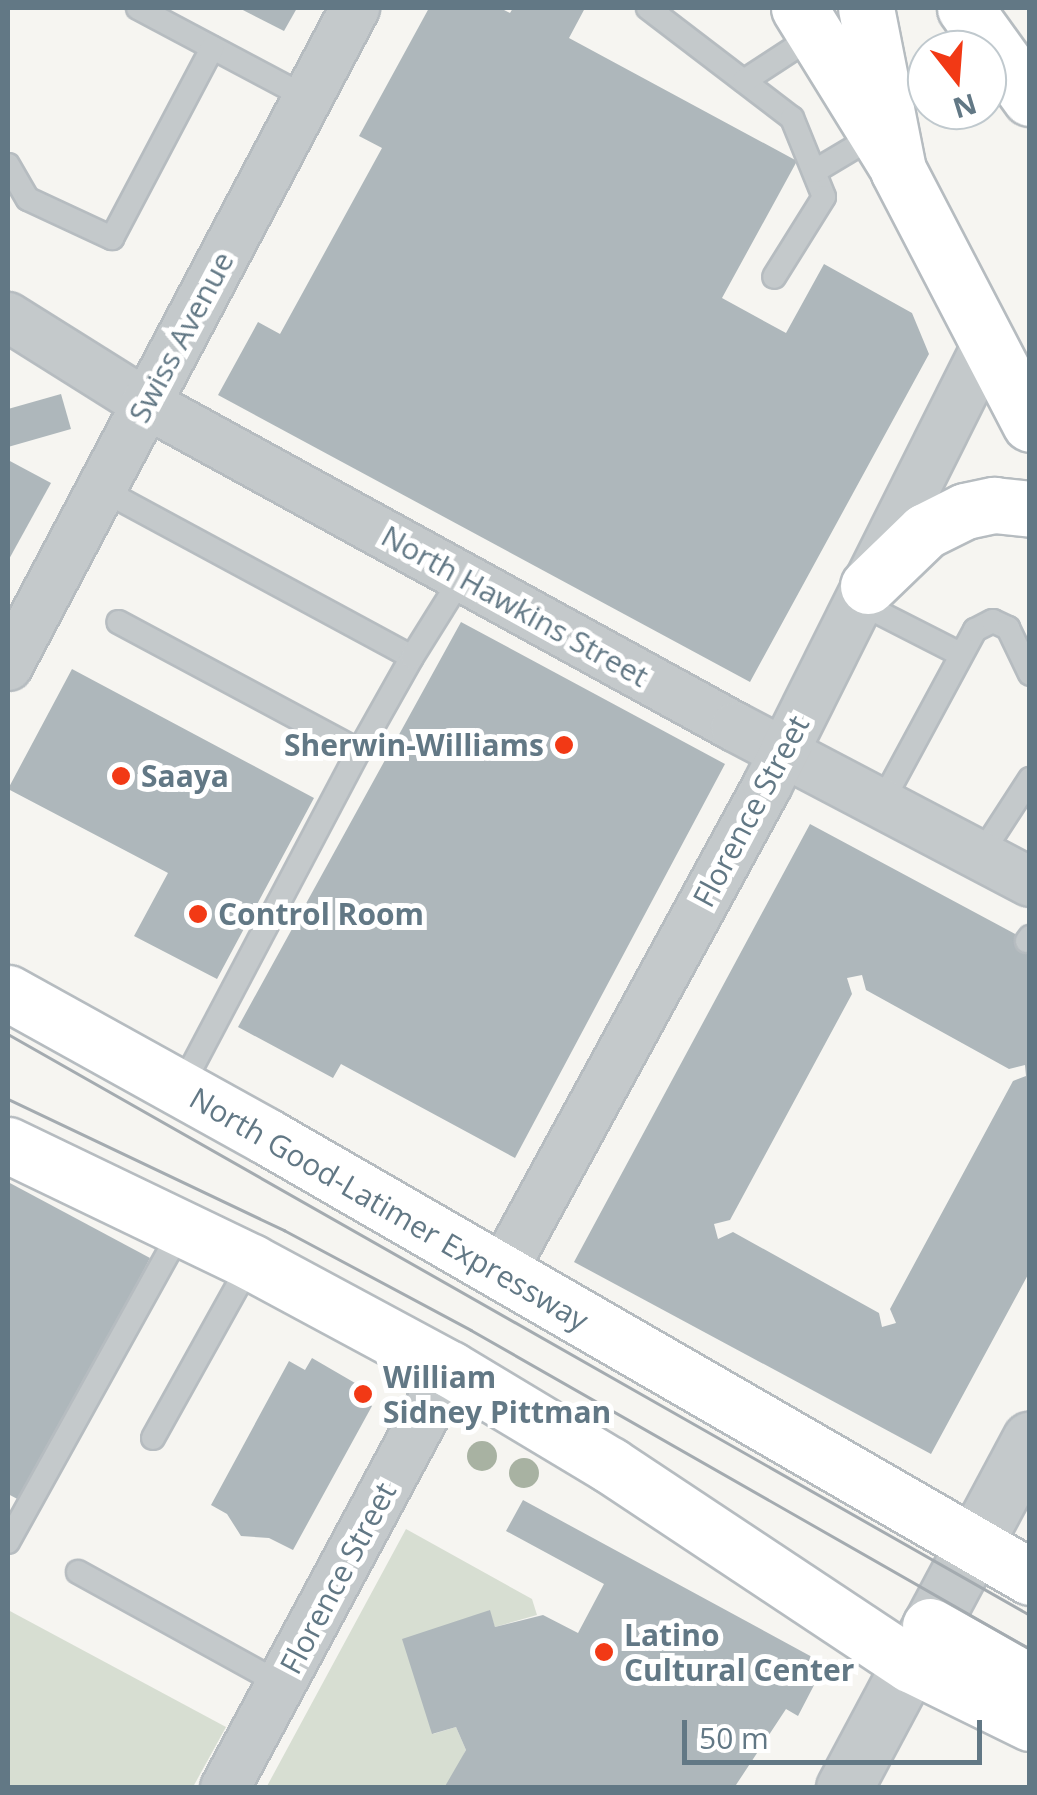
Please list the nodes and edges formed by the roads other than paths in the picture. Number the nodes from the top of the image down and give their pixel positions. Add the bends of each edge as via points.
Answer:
1 (138, 8) edge
2 (355, 8) edge
3 (648, 8) edge
4 (866, 8) edge
5 (965, 8) edge
6 (807, 21) edge
7 (212, 48) junction
8 (744, 81) junction
9 (306, 98) junction
10 (1030, 98) edge
11 (888, 152) junction
12 (8, 165) edge
13 (815, 171) junction
14 (18, 204) edge
15 (774, 277) dead end
16 (8, 317) edge
17 (988, 343) junction
18 (145, 404) junction
19 (1030, 424) edge
20 (101, 489) junction
21 (1030, 510) edge
22 (462, 577) junction
23 (864, 594) junction
24 (118, 622) dead end
25 (960, 654) junction
26 (412, 657) junction
27 (8, 666) edge
28 (1030, 674) edge
29 (360, 751) junction
30 (783, 753) junction
31 (1030, 779) edge
32 (881, 804) junction
33 (980, 856) junction
34 (1030, 882) edge
35 (8, 993) edge
36 (180, 1089) junction
37 (8, 1145) edge
38 (182, 1228) junction
39 (250, 1262) junction
40 (502, 1272) junction
41 (450, 1369) junction
42 (153, 1438) dead end
43 (1030, 1440) edge
44 (8, 1542) edge
45 (973, 1546) junction
46 (78, 1572) dead end
47 (1030, 1577) edge
48 (920, 1645) junction
49 (1030, 1682) edge
50 (281, 1684) junction
51 (1030, 1723) edge
52 (225, 1788) edge
53 (844, 1788) edge

1 - 7 lane
2 - 9 street, Swiss Avenue
3 - 8 lane
4 - 11 main road
5 - 10 main road
6 - 8 lane
6 - 11 main road
7 - 9 lane
7 - 14 lane via 112,238
8 - 13 lane via 792,118
9 - 18 street, Swiss Avenue
11 - 13 lane
11 - 17 main road
12 - 14 lane
13 - 15 lane via 824,197
16 - 18 street, North Hawkins Street
17 - 19 main road
17 - 23 street, Florence Street
18 - 20 street, Swiss Avenue
18 - 22 street, North Hawkins Street
20 - 26 lane
20 - 27 street, Swiss Avenue
21 - 23 main road via 965,510 925,531
22 - 26 lane
22 - 30 street, North Hawkins Street
23 - 25 lane
23 - 30 street, Florence Street
24 - 29 lane
25 - 28 lane via 975,630 993,622 1008,628
25 - 32 lane
26 - 29 lane
29 - 36 lane
30 - 32 street, North Hawkins Street
30 - 40 street, Florence Street
31 - 33 lane
32 - 33 street, North Hawkins Street
33 - 34 street, North Hawkins Street
35 - 36 main road, North Good-Latimer Expressway
36 - 40 main road, North Good-Latimer Expressway
37 - 38 main road
38 - 39 main road
38 - 44 lane
39 - 41 main road
39 - 42 lane
40 - 45 main road, North Good-Latimer Expressway
41 - 48 main road
41 - 50 street, Florence Street
43 - 45 street
45 - 47 main road, North Good-Latimer Expressway
45 - 48 street
46 - 50 lane
48 - 49 main road
48 - 51 main road
48 - 53 street
50 - 52 street, Florence Street

